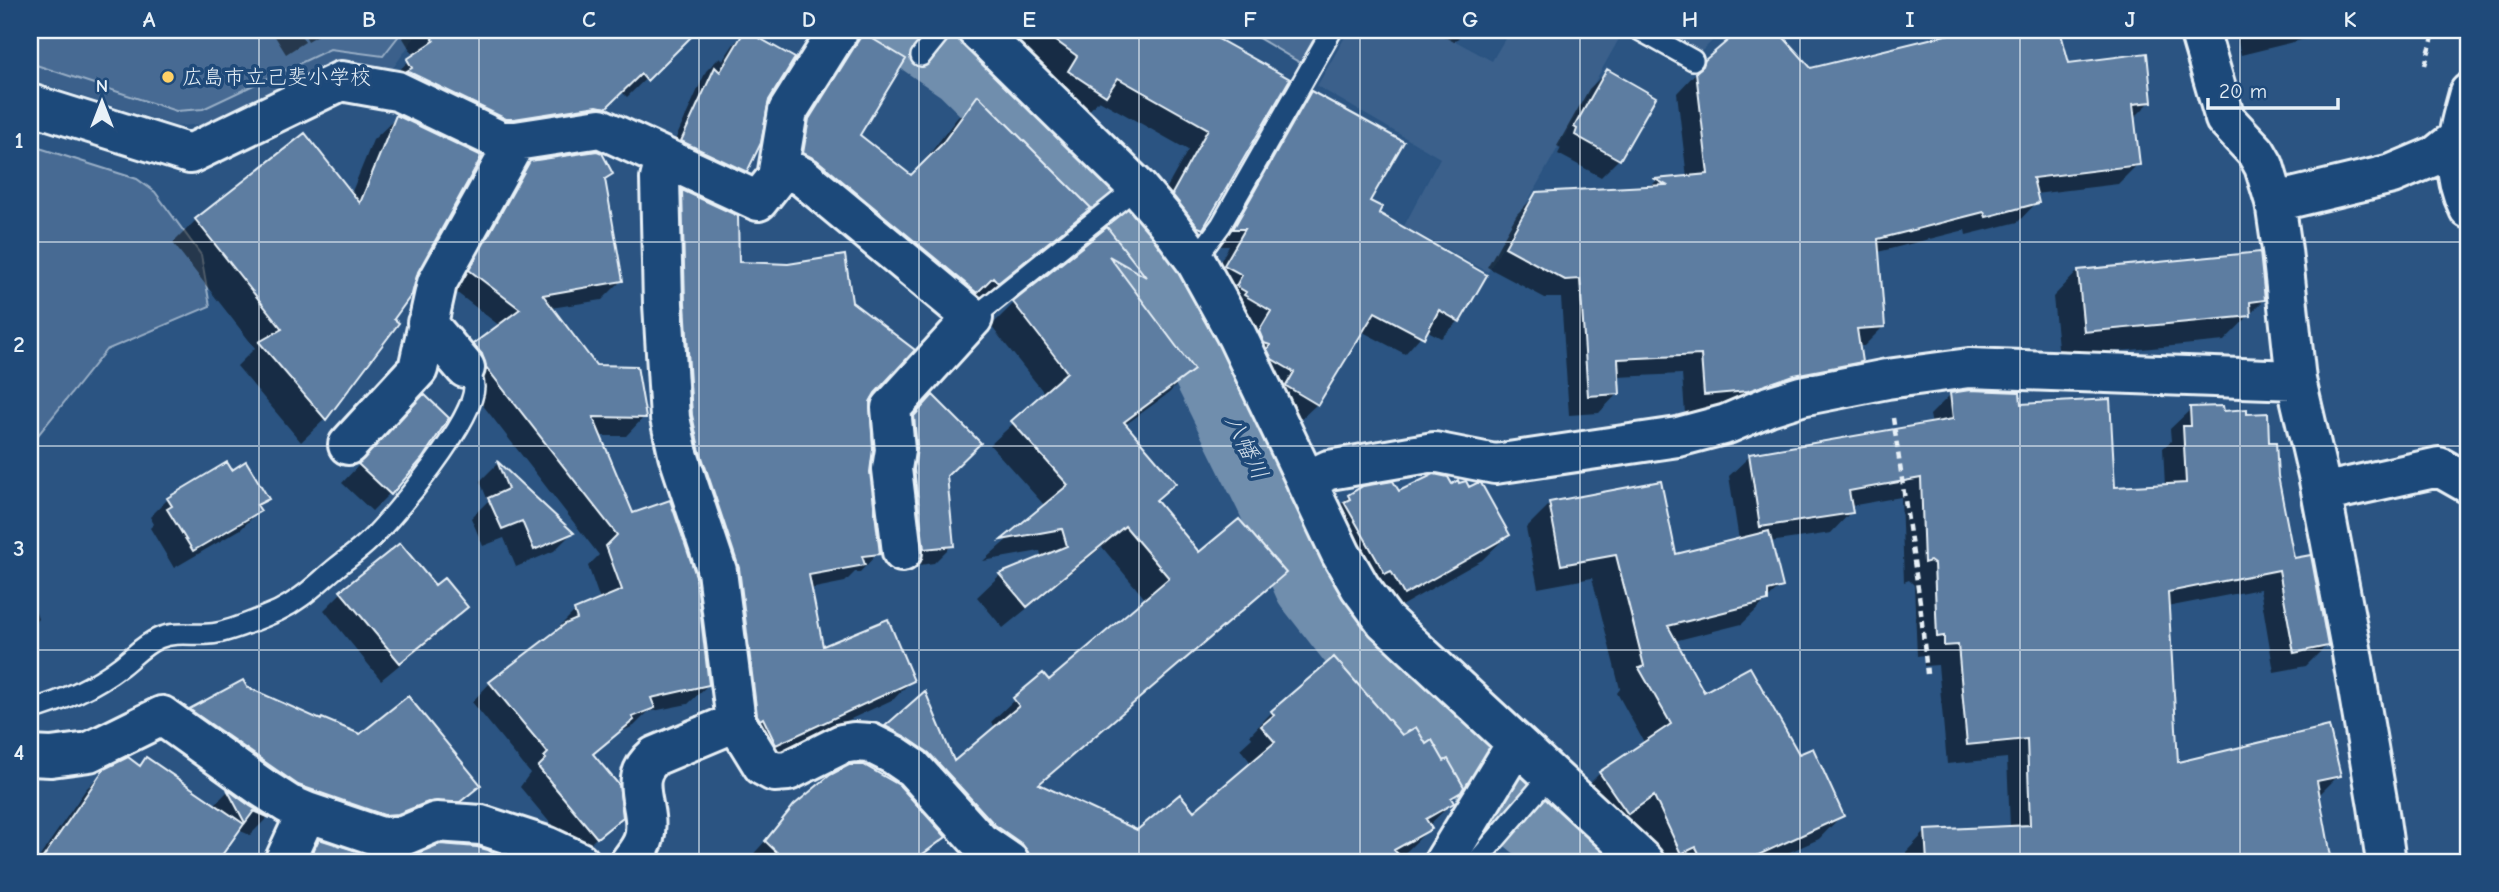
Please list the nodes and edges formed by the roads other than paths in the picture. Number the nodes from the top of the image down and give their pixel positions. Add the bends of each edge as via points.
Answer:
1 (839, 30) edge
2 (976, 30) edge
3 (1332, 30) edge
4 (1639, 30) edge
5 (2199, 30) edge
6 (940, 33) edge
7 (921, 56) dead end
8 (1693, 60) dead end
9 (2469, 93) edge
10 (30, 104) edge
11 (2457, 139) junction
12 (516, 141) junction
13 (665, 159) junction
14 (781, 166) junction
15 (1126, 196) junction
16 (2275, 202) junction
17 (2469, 209) edge
18 (1195, 260) junction
19 (974, 318) junction
20 (427, 323) junction
21 (465, 368) joint
22 (2296, 380) junction
23 (348, 445) dead end
24 (1306, 481) junction
25 (2469, 484) edge
26 (2322, 493) junction
27 (902, 552) dead end
28 (30, 710) edge
29 (736, 722) junction
30 (30, 756) edge
31 (1503, 783) junction
32 (1540, 788) junction
33 (307, 812) junction
34 (1637, 860) edge
35 (284, 862) edge
36 (580, 862) edge
37 (630, 862) edge
38 (1009, 862) edge
39 (1444, 862) edge
40 (1476, 862) edge
41 (2385, 862) edge

1 - 14 street via 788,111
2 - 15 street
3 - 18 lane via 1221,225
4 - 8 lane
5 - 16 street via 2225,119 2260,159
6 - 7 lane
9 - 11 street
10 - 12 street via 190,154 341,81 397,91 501,141
11 - 16 street via 2437,155 2404,170
11 - 17 street via 2460,191
12 - 13 street via 600,128
12 - 20 street via 436,283
13 - 14 street via 758,201
13 - 29 street via 660,179 670,418 717,571
14 - 19 street via 803,177
15 - 18 street
15 - 19 lane
16 - 22 street
18 - 24 street
19 - 27 street via 891,408 892,468
20 - 21 street
20 - 23 street via 418,369
21 - 28 lane via 474,383 473,398 444,452 370,540 320,584 276,612 217,633 162,637 66,698
22 - 24 street via 1969,368 1801,396 1678,437 1495,464 1434,452 1329,470
22 - 26 street
24 - 31 street via 1360,587
25 - 26 street via 2439,467
26 - 41 street
29 - 37 street via 656,756 641,771 644,840
29 - 38 street via 763,766 774,772 788,771 854,742 870,743 894,755 913,768 980,842
30 - 33 street via 89,752 162,716 263,788
31 - 32 street
31 - 32 lane
31 - 39 street
31 - 40 lane
32 - 34 street
33 - 35 street
33 - 36 street via 381,837 403,836 436,822 481,825

